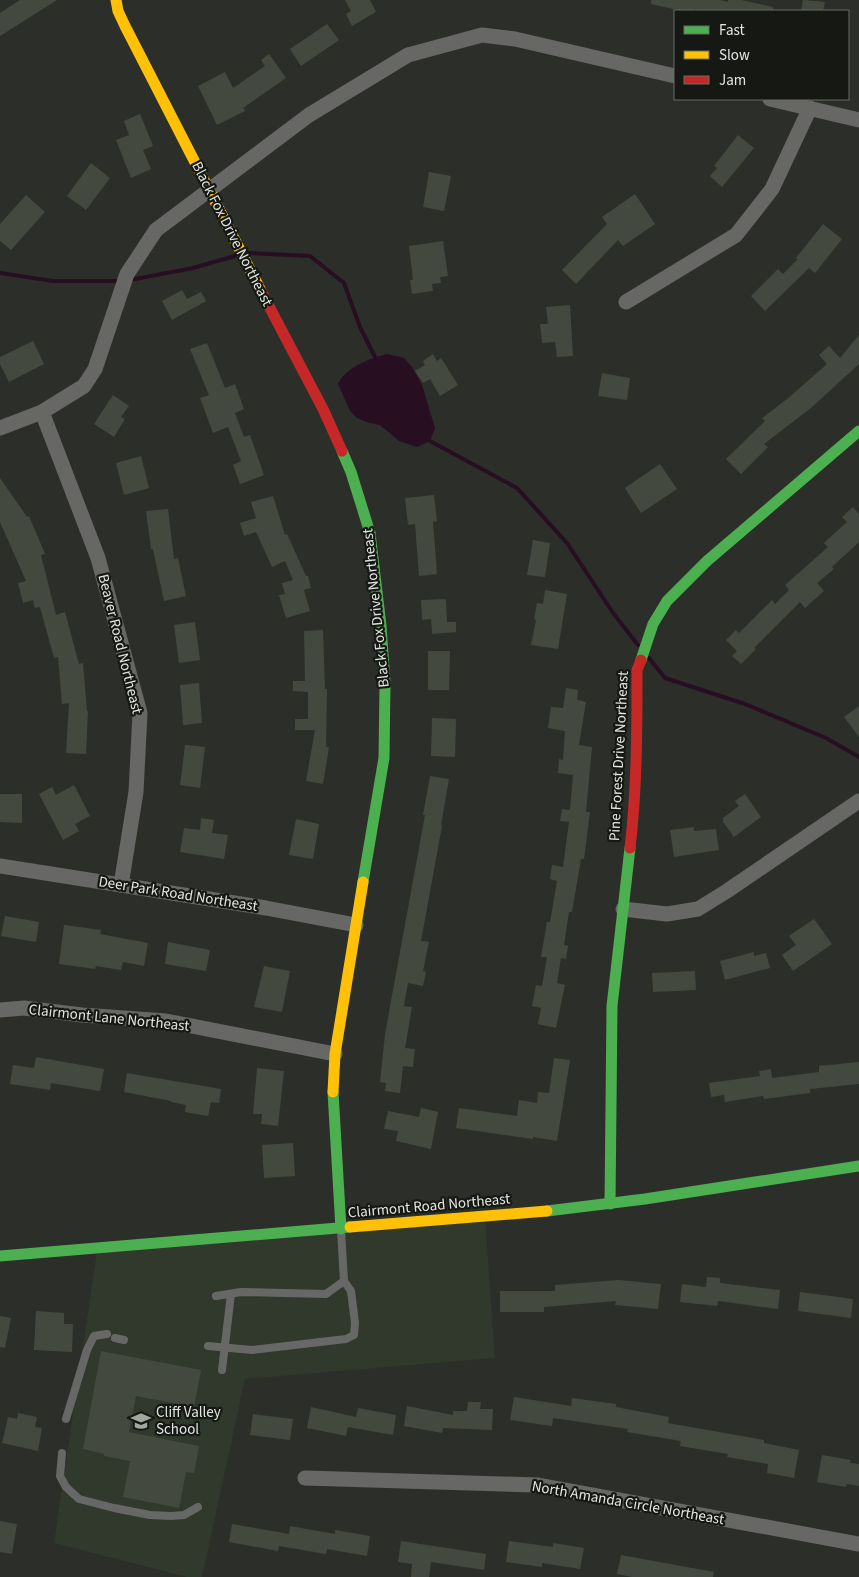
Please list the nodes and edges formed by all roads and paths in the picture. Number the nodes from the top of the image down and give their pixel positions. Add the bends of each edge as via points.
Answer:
1 (104, 0) edge
2 (117, 6) edge
3 (674, 76) edge
4 (774, 100) edge
5 (810, 108) junction
6 (859, 120) edge
7 (208, 189) junction
8 (626, 302) dead end
9 (42, 412) junction
10 (0, 428) edge
11 (859, 432) edge
12 (859, 801) edge
13 (0, 866) edge
14 (121, 884) junction
15 (623, 909) junction
16 (356, 925) junction
17 (0, 1010) edge
18 (335, 1054) junction
19 (859, 1166) edge
20 (610, 1204) junction
21 (340, 1229) junction
22 (0, 1256) edge
23 (344, 1281) junction
24 (231, 1294) junction
25 (216, 1296) dead end
26 (124, 1340) dead end
27 (208, 1346) dead end
28 (225, 1348) junction
29 (222, 1370) dead end
30 (66, 1419) dead end
31 (62, 1453) dead end
32 (304, 1478) dead end
33 (198, 1507) dead end
34 (859, 1544) edge

1 - 2 street, Black Fox Drive Northeast
2 - 7 street, Black Fox Drive Northeast
3 - 7 street via 515,39 482,35 408,55 308,116
4 - 5 street
5 - 6 street
5 - 8 street via 772,189 736,236
7 - 9 street via 156,230 127,274 95,369 84,386
7 - 16 street, Black Fox Drive Northeast via 323,409 351,472 370,533 385,683 384,758
9 - 10 street
9 - 14 street, Beaver Road Northeast via 98,558 140,713 136,792
11 - 15 street, Pine Forest Drive Northeast via 707,560 667,600 653,624 637,670 637,759
12 - 15 street via 698,909 668,914
13 - 14 street, Deer Park Road Northeast
14 - 16 street, Deer Park Road Northeast
15 - 20 street, Pine Forest Drive Northeast via 612,1006
16 - 18 street, Black Fox Drive Northeast
17 - 18 street, Clairmont Lane Northeast via 24,1008 166,1021
18 - 21 street, Black Fox Drive Northeast via 333,1089
19 - 20 street, Clairmont Road Northeast
20 - 21 street, Clairmont Road Northeast
21 - 22 street, Clairmont Road Northeast
21 - 23 lane
23 - 24 lane via 326,1294
23 - 28 lane via 351,1291 354,1335 295,1346 252,1350
24 - 25 lane
24 - 28 lane
26 - 30 lane via 94,1336
27 - 28 lane
28 - 29 lane
31 - 33 lane via 60,1476 66,1487 80,1499 150,1515 184,1515
32 - 34 street, North Amanda Circle Northeast via 537,1485

